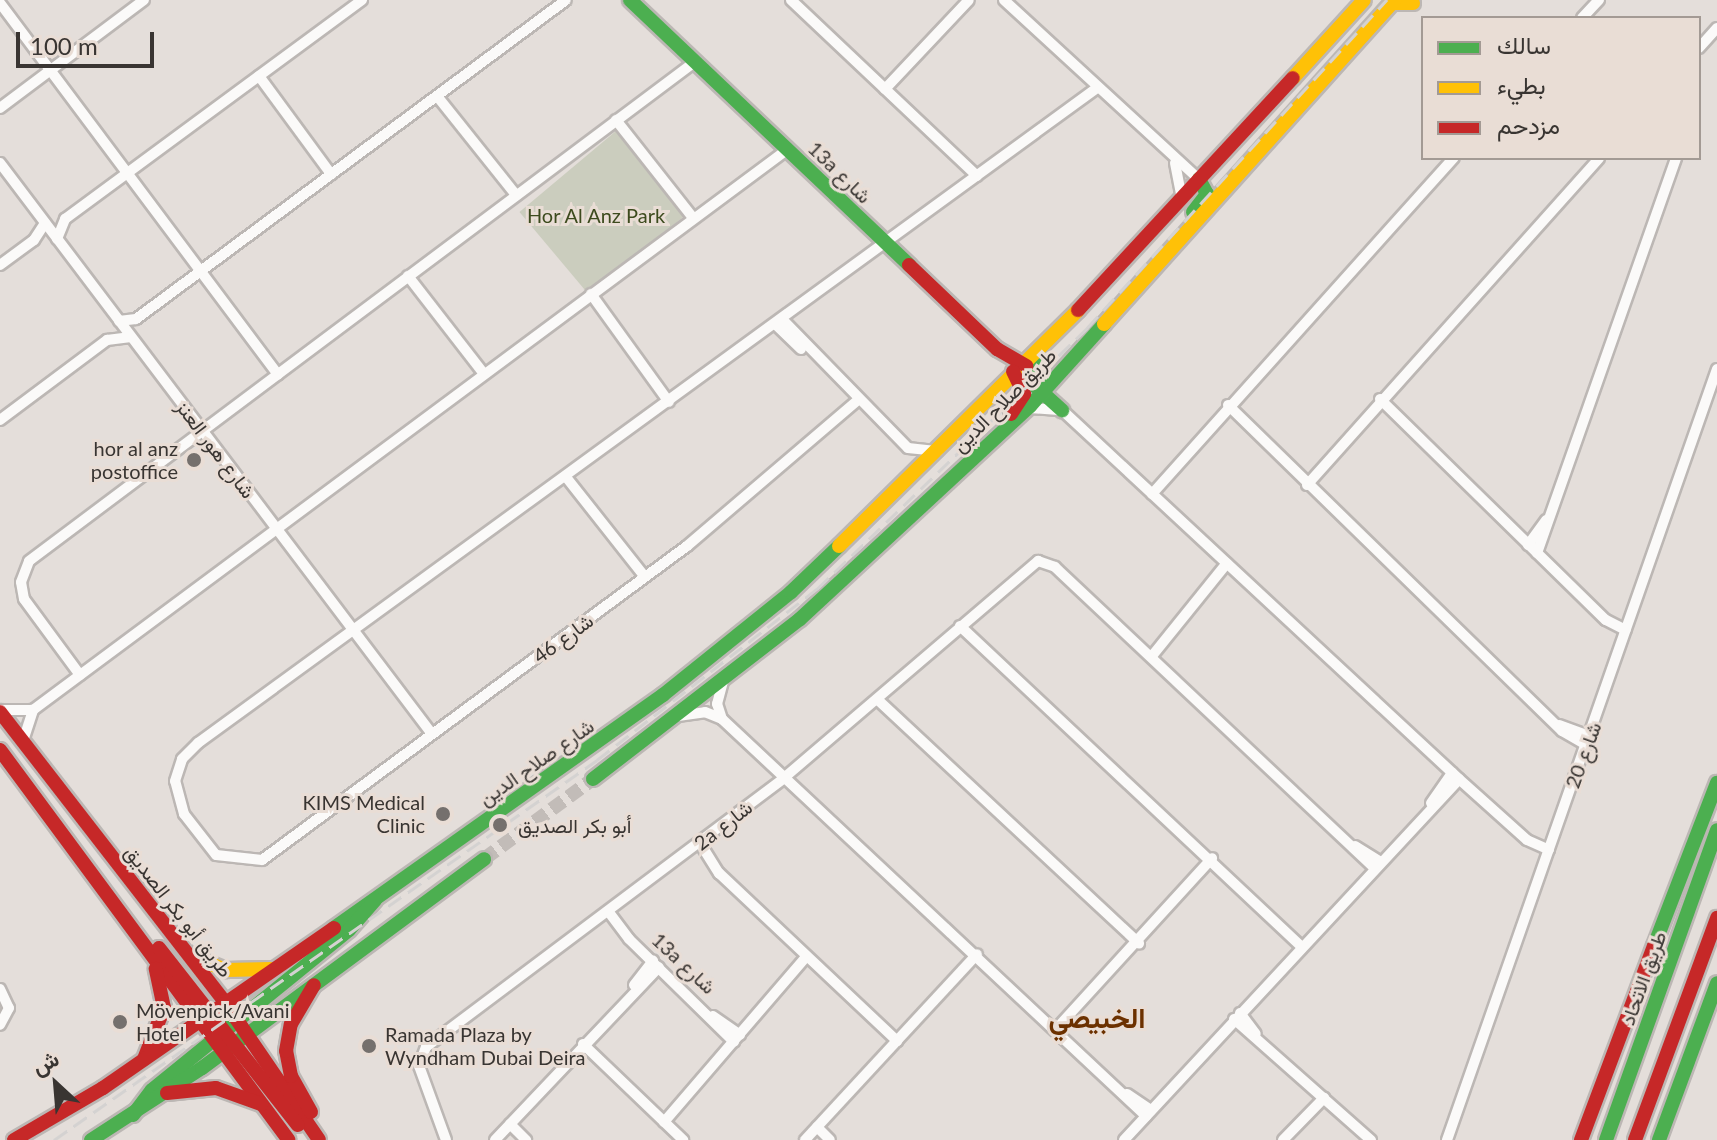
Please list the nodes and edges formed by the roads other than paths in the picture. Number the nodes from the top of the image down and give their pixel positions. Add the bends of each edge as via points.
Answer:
1 (144, 0) edge
2 (362, 0) edge
3 (566, 0) edge
4 (630, 0) edge
5 (791, 0) edge
6 (969, 0) edge
7 (1004, 0) edge
8 (1364, 0) edge
9 (1599, 0) edge
10 (1393, 2) edge
11 (0, 3) edge
12 (1413, 3) dead end
13 (1584, 16) edge
14 (1717, 28) edge
15 (1701, 46) edge
16 (694, 60) junction
17 (50, 70) junction
18 (259, 76) junction
19 (1094, 86) junction
20 (885, 89) junction
21 (437, 96) junction
22 (3, 104) edge
23 (616, 120) junction
24 (786, 148) junction
25 (1452, 160) edge
26 (1597, 160) edge
27 (1675, 160) edge
28 (1174, 161) junction
29 (0, 163) edge
30 (127, 174) junction
31 (331, 174) junction
32 (977, 176) junction
33 (1199, 179) junction
34 (516, 195) junction
35 (1182, 198) junction
36 (693, 218) junction
37 (45, 223) junction
38 (57, 239) junction
39 (886, 243) junction
40 (0, 265) edge
41 (201, 271) junction
42 (408, 276) junction
43 (591, 294) junction
44 (1066, 304) dead end
45 (119, 321) junction
46 (778, 322) junction
47 (1068, 322) junction
48 (1102, 327) junction
49 (131, 337) junction
50 (1026, 367) junction
51 (1717, 369) edge
52 (278, 374) junction
53 (484, 374) junction
54 (1060, 374) junction
55 (1042, 394) junction
56 (858, 400) junction
57 (669, 402) junction
58 (1377, 402) junction
59 (1225, 408) junction
60 (1062, 410) junction
61 (1025, 411) junction
62 (0, 420) edge
63 (202, 430) junction
64 (908, 448) junction
65 (944, 449) junction
66 (566, 477) junction
67 (911, 482) junction
68 (1304, 482) junction
69 (1149, 491) junction
70 (938, 493) junction
71 (276, 528) junction
72 (1532, 549) junction
73 (1230, 566) junction
74 (645, 577) junction
75 (963, 624) junction
76 (1627, 626) junction
77 (353, 631) junction
78 (1149, 654) junction
79 (80, 675) junction
80 (723, 681) junction
81 (881, 697) junction
82 (33, 710) junction
83 (0, 711) edge
84 (677, 716) junction
85 (722, 719) junction
86 (432, 734) junction
87 (23, 741) junction
88 (1588, 741) junction
89 (0, 750) edge
90 (17, 770) junction
91 (1456, 776) junction
92 (785, 777) junction
93 (593, 779) tunnel mouth
94 (1717, 783) edge
95 (81, 815) junction
96 (1717, 830) edge
97 (696, 846) junction
98 (1549, 850) junction
99 (484, 859) tunnel mouth
100 (1215, 861) junction
101 (1376, 864) junction
102 (375, 900) junction
103 (120, 910) junction
104 (605, 914) junction
105 (1717, 918) edge
106 (1142, 940) junction
107 (1304, 943) junction
108 (146, 946) junction
109 (188, 954) junction
110 (977, 954) junction
111 (810, 960) junction
112 (656, 964) junction
113 (271, 969) junction
114 (1717, 983) edge
115 (314, 985) junction
116 (0, 989) edge
117 (224, 1001) junction
118 (204, 1016) junction
119 (1237, 1016) junction
120 (236, 1020) junction
121 (0, 1025) edge
122 (1060, 1031) junction
123 (737, 1038) junction
124 (242, 1039) junction
125 (897, 1041) junction
126 (221, 1042) junction
127 (580, 1047) junction
128 (144, 1059) junction
129 (167, 1093) junction
130 (1322, 1096) junction
131 (265, 1106) junction
132 (1148, 1113) junction
133 (133, 1115) junction
134 (661, 1119) junction
135 (817, 1127) junction
136 (501, 1134) edge
137 (14, 1140) edge
138 (91, 1140) edge
139 (289, 1140) edge
140 (317, 1140) edge
141 (446, 1140) edge
142 (518, 1140) edge
143 (526, 1140) edge
144 (683, 1140) edge
145 (805, 1140) edge
146 (830, 1140) edge
147 (1124, 1140) edge
148 (1283, 1140) edge
149 (1371, 1140) edge
150 (1447, 1140) edge
151 (1581, 1140) edge
152 (1606, 1140) edge
153 (1635, 1140) edge
154 (1659, 1140) edge

1 - 17 street
2 - 18 street
3 - 21 street
4 - 16 main road, 13a شارع
5 - 20 street
6 - 20 street
7 - 19 street
8 - 33 main road, طريق صلاح الدين
9 - 13 street
10 - 12 main road
10 - 48 main road, طريق صلاح الدين
11 - 17 street
14 - 15 street
16 - 23 street
16 - 24 main road, 13a شارع
17 - 22 street
17 - 30 street
18 - 30 street
18 - 31 street
19 - 28 street
19 - 32 street
20 - 32 street
21 - 31 street
21 - 34 street
23 - 34 street
23 - 36 street
24 - 36 street
24 - 39 main road, 13a شارع
25 - 59 street
26 - 58 street
27 - 72 street via 1550,515
28 - 33 street
28 - 35 street
29 - 37 street, شارع هور العنز
30 - 38 street via 61,223
30 - 41 street
31 - 41 street
32 - 39 street
33 - 35 main road, طريق صلاح الدين
33 - 48 main road via 1206,188 1204,199 1114,300
34 - 42 street
35 - 47 main road, طريق صلاح الدين
36 - 43 street
37 - 38 street, شارع هور العنز
37 - 40 street via 34,240
38 - 45 street, شارع هور العنز
39 - 46 street
39 - 50 main road, 13a شارع via 997,349
41 - 45 street via 136,319
41 - 52 street
42 - 52 street
42 - 53 street
43 - 53 street
43 - 57 street
44 - 47 main road
45 - 49 street, شارع هور العنز
46 - 56 street
46 - 57 street
47 - 50 main road, طريق صلاح الدين
48 - 54 main road, طريق صلاح الدين
49 - 62 street via 107,340
49 - 63 street, شارع هور العنز
50 - 55 main road
50 - 65 main road, شارع صلاح الدين
50 - 70 main road via 1019,406 949,474
51 - 76 street, شارع 20
52 - 63 street
53 - 71 street
54 - 55 main road, طريق صلاح الدين
54 - 60 street via 1056,388
55 - 60 main road
55 - 61 main road, طريق صلاح الدين
56 - 64 street
56 - 74 street, شارع 46
57 - 66 street
58 - 68 street
58 - 72 street
59 - 68 street
59 - 69 street
60 - 61 street via 1043,405
60 - 69 street
61 - 70 main road, طريق صلاح الدين
63 - 71 street, شارع هور العنز
63 - 79 street via 35,555 22,575 24,599
64 - 65 street via 926,454
64 - 67 street
65 - 67 main road, شارع صلاح الدين
66 - 74 street
66 - 77 street
67 - 102 main road, شارع صلاح الدين via 707,661
68 - 88 street via 1557,725
69 - 73 street
70 - 80 main road, طريق صلاح الدين via 836,589
71 - 77 street, شارع هور العنز
71 - 79 street
72 - 76 street via 1603,617
73 - 78 street
73 - 91 street
74 - 86 street, شارع 46
75 - 78 street, 2a شارع via 1027,567 1050,563
75 - 81 street, 2a شارع
75 - 100 street
76 - 88 street, شارع 20
77 - 86 street, شارع هور العنز
77 - 86 street, شارع 46 via 198,743 178,770 179,804 211,851 228,860 256,862
78 - 101 street
79 - 82 street
80 - 84 main road, طريق صلاح الدين
80 - 85 street via 717,696
81 - 92 street, 2a شارع
81 - 106 street
82 - 83 street
82 - 87 street
83 - 87 main road, طريق أبو بكر الصديق
84 - 85 street via 705,712
84 - 93 main road, طريق صلاح الدين
85 - 92 street
87 - 95 main road, طريق أبو بكر الصديق
88 - 98 street, شارع 20
89 - 90 main road
90 - 95 main road via 39,783 67,817
90 - 103 main road
91 - 98 street via 1527,840
91 - 101 street
92 - 97 street, 2a شارع
92 - 110 street
94 - 151 main road
95 - 109 main road, طريق أبو بكر الصديق
96 - 152 main road, طريق الاتحاد
97 - 104 street, 2a شارع
97 - 111 street
98 - 150 street, شارع 20
99 - 115 main road
100 - 106 street
100 - 107 street
101 - 107 street
102 - 113 main road, شارع صلاح الدين
102 - 120 main road via 349,930
103 - 108 main road
103 - 118 main road via 159,948
104 - 112 street, 13a شارع
104 - 141 street, 2a شارع via 426,1047 419,1059 421,1073
105 - 153 main road
106 - 122 street
107 - 119 street
108 - 118 main road
108 - 128 main road via 164,1008
109 - 113 main road via 226,970
109 - 117 main road, طريق أبو بكر الصديق
110 - 122 street
110 - 125 street
111 - 123 street
111 - 125 street
112 - 123 street, 13a شارع
112 - 127 street
113 - 117 main road, شارع صلاح الدين
114 - 154 main road
115 - 124 main road
115 - 140 main road via 291,1024 286,1051
116 - 121 street via 9,1013
117 - 118 main road, شارع صلاح الدين
117 - 120 main road, طريق أبو بكر الصديق
118 - 126 main road
118 - 128 main road, شارع صلاح الدين
119 - 130 street
119 - 132 street
120 - 124 main road, طريق أبو بكر الصديق
120 - 126 main road
122 - 132 street
123 - 134 street
124 - 126 main road
124 - 140 main road
125 - 135 street
126 - 129 main road
126 - 131 main road
126 - 133 main road via 152,1090
127 - 134 street
127 - 136 street
128 - 137 main road, شارع صلاح الدين
129 - 131 main road via 216,1088
129 - 133 main road
130 - 148 street
130 - 149 street
131 - 139 main road
132 - 147 street
133 - 138 main road
134 - 144 street
135 - 145 street
135 - 146 street
136 - 142 street
136 - 143 street

